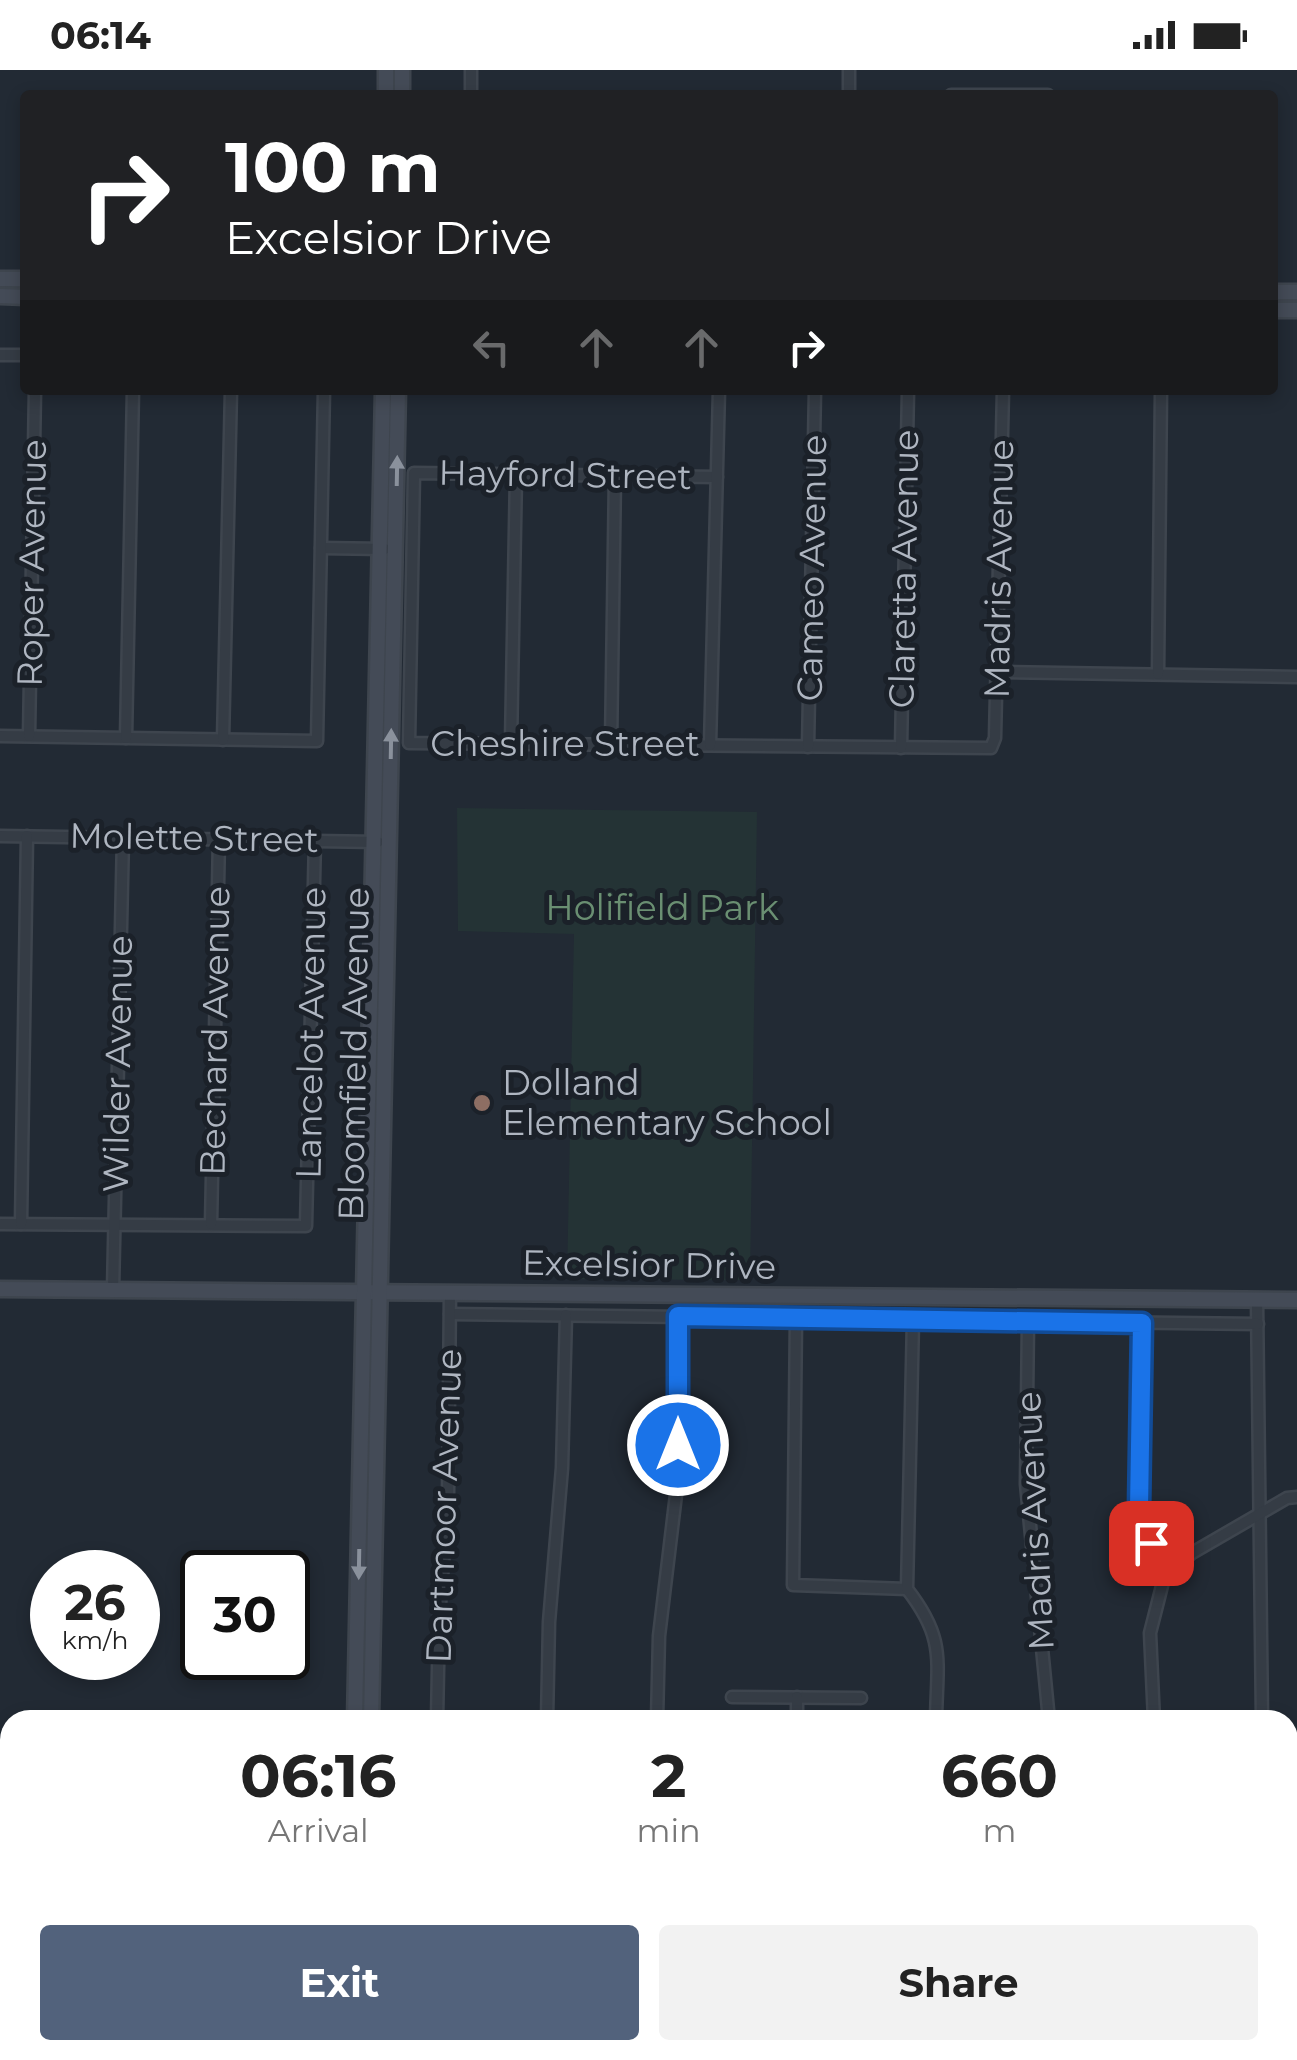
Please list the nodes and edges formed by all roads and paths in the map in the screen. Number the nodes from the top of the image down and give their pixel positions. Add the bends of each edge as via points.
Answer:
1 (36, 395) edge
2 (133, 395) edge
3 (231, 395) edge
4 (324, 395) edge
5 (384, 395) edge
6 (397, 395) edge
7 (719, 395) edge
8 (815, 395) edge
9 (908, 395) edge
10 (1003, 395) edge
11 (1161, 395) edge
12 (390, 417) junction
13 (414, 473) joint
14 (516, 474) junction
15 (615, 476) junction
16 (716, 477) junction
17 (321, 548) junction
18 (379, 548) junction
19 (396, 548) junction
20 (413, 549) junction
21 (996, 672) junction
22 (1158, 674) junction
23 (1297, 677) edge
24 (0, 736) edge
25 (29, 736) junction
26 (126, 738) junction
27 (223, 740) junction
28 (511, 743) junction
29 (611, 744) junction
30 (710, 745) junction
31 (808, 746) junction
32 (901, 748) junction
33 (991, 748) joint
34 (0, 836) edge
35 (27, 836) junction
36 (124, 837) junction
37 (218, 838) junction
38 (316, 839) junction
39 (372, 841) junction
40 (389, 842) junction
41 (0, 1224) edge
42 (21, 1224) junction
43 (212, 1224) junction
44 (114, 1226) junction
45 (0, 1290) edge
46 (113, 1290) junction
47 (373, 1292) junction
48 (450, 1292) junction
49 (1257, 1300) junction
50 (1297, 1300) edge
51 (450, 1314) junction
52 (566, 1315) junction
53 (678, 1316) junction
54 (796, 1318) junction
55 (913, 1320) junction
56 (1028, 1321) junction
57 (1142, 1323) junction
58 (1258, 1324) junction
59 (1297, 1497) edge
60 (1259, 1513) junction
61 (1164, 1578) junction
62 (907, 1588) junction
63 (797, 1696) junction
64 (732, 1697) dead end
65 (862, 1698) dead end
66 (355, 1710) edge
67 (371, 1710) edge
68 (437, 1710) edge
69 (547, 1710) edge
70 (657, 1710) edge
71 (797, 1710) edge
72 (936, 1710) edge
73 (1048, 1710) edge
74 (1154, 1710) edge
75 (1262, 1710) edge

1 - 25 street, Roper Avenue
2 - 26 street
3 - 27 street
4 - 17 street
5 - 12 main road, Bloomfield Avenue
6 - 12 main road, Bloomfield Avenue
7 - 16 street
8 - 31 street, Cameo Avenue
9 - 32 street, Claretta Avenue
10 - 21 street, Madris Avenue
11 - 22 street
12 - 18 main road, Bloomfield Avenue
19 -> 12 main road, Bloomfield Avenue
13 - 14 street, Hayford Street
13 - 20 street, Cheshire Street
14 - 15 street, Hayford Street
14 - 28 street
15 - 16 street, Hayford Street
15 - 29 street
16 - 30 street
17 - 18 street
17 - 27 street via 317,741
18 - 19 street
18 - 39 main road, Bloomfield Avenue
19 - 20 street
40 -> 19 main road, Bloomfield Avenue
20 - 28 street, Cheshire Street via 409,743
21 - 22 street
21 - 33 street, Madris Avenue
22 - 23 street
24 - 25 street
25 - 26 street
26 - 27 street
28 - 29 street, Cheshire Street
29 - 30 street, Cheshire Street
30 - 31 street, Cheshire Street
31 - 32 street, Cheshire Street
32 - 33 street, Cheshire Street
34 - 35 street, Molette Street
35 - 36 street, Molette Street
35 - 42 street
36 - 37 street, Molette Street
36 - 44 street, Wilder Avenue
37 - 38 street, Molette Street
37 - 43 street, Bechard Avenue
38 - 39 street, Molette Street
38 - 43 street, Lancelot Avenue via 306,1226
39 - 40 street, Molette Street
39 - 47 main road, Bloomfield Avenue
40 - 47 main road, Bloomfield Avenue
41 - 42 street
42 - 44 street
43 - 44 street
44 - 46 street, Wilder Avenue
45 - 46 main road, Excelsior Drive
46 - 47 main road, Excelsior Drive
47 - 48 main road, Excelsior Drive
47 -> 66 main road, Bloomfield Avenue
47 - 67 main road, Bloomfield Avenue
48 - 49 main road, Excelsior Drive
48 - 51 street, Dartmoor Avenue
49 - 50 main road, Excelsior Drive
49 - 58 street
51 - 52 street, Excelsior Drive
51 - 68 street, Dartmoor Avenue
52 - 53 street, Excelsior Drive
52 - 69 street
53 - 54 street, Excelsior Drive
53 - 70 street via 678,1478
54 - 55 street, Excelsior Drive
54 - 62 street via 793,1585
55 - 56 street, Excelsior Drive
55 - 62 street
56 - 57 street, Excelsior Drive
56 - 73 street, Madris Avenue via 1026,1484
57 - 58 street, Excelsior Drive
57 - 61 street via 1139,1508
58 - 60 street
59 - 60 street
60 - 61 street via 1192,1552
60 - 75 street
61 - 74 street via 1150,1634
62 - 72 street via 937,1641
63 - 64 street
63 - 65 street
63 - 71 street

